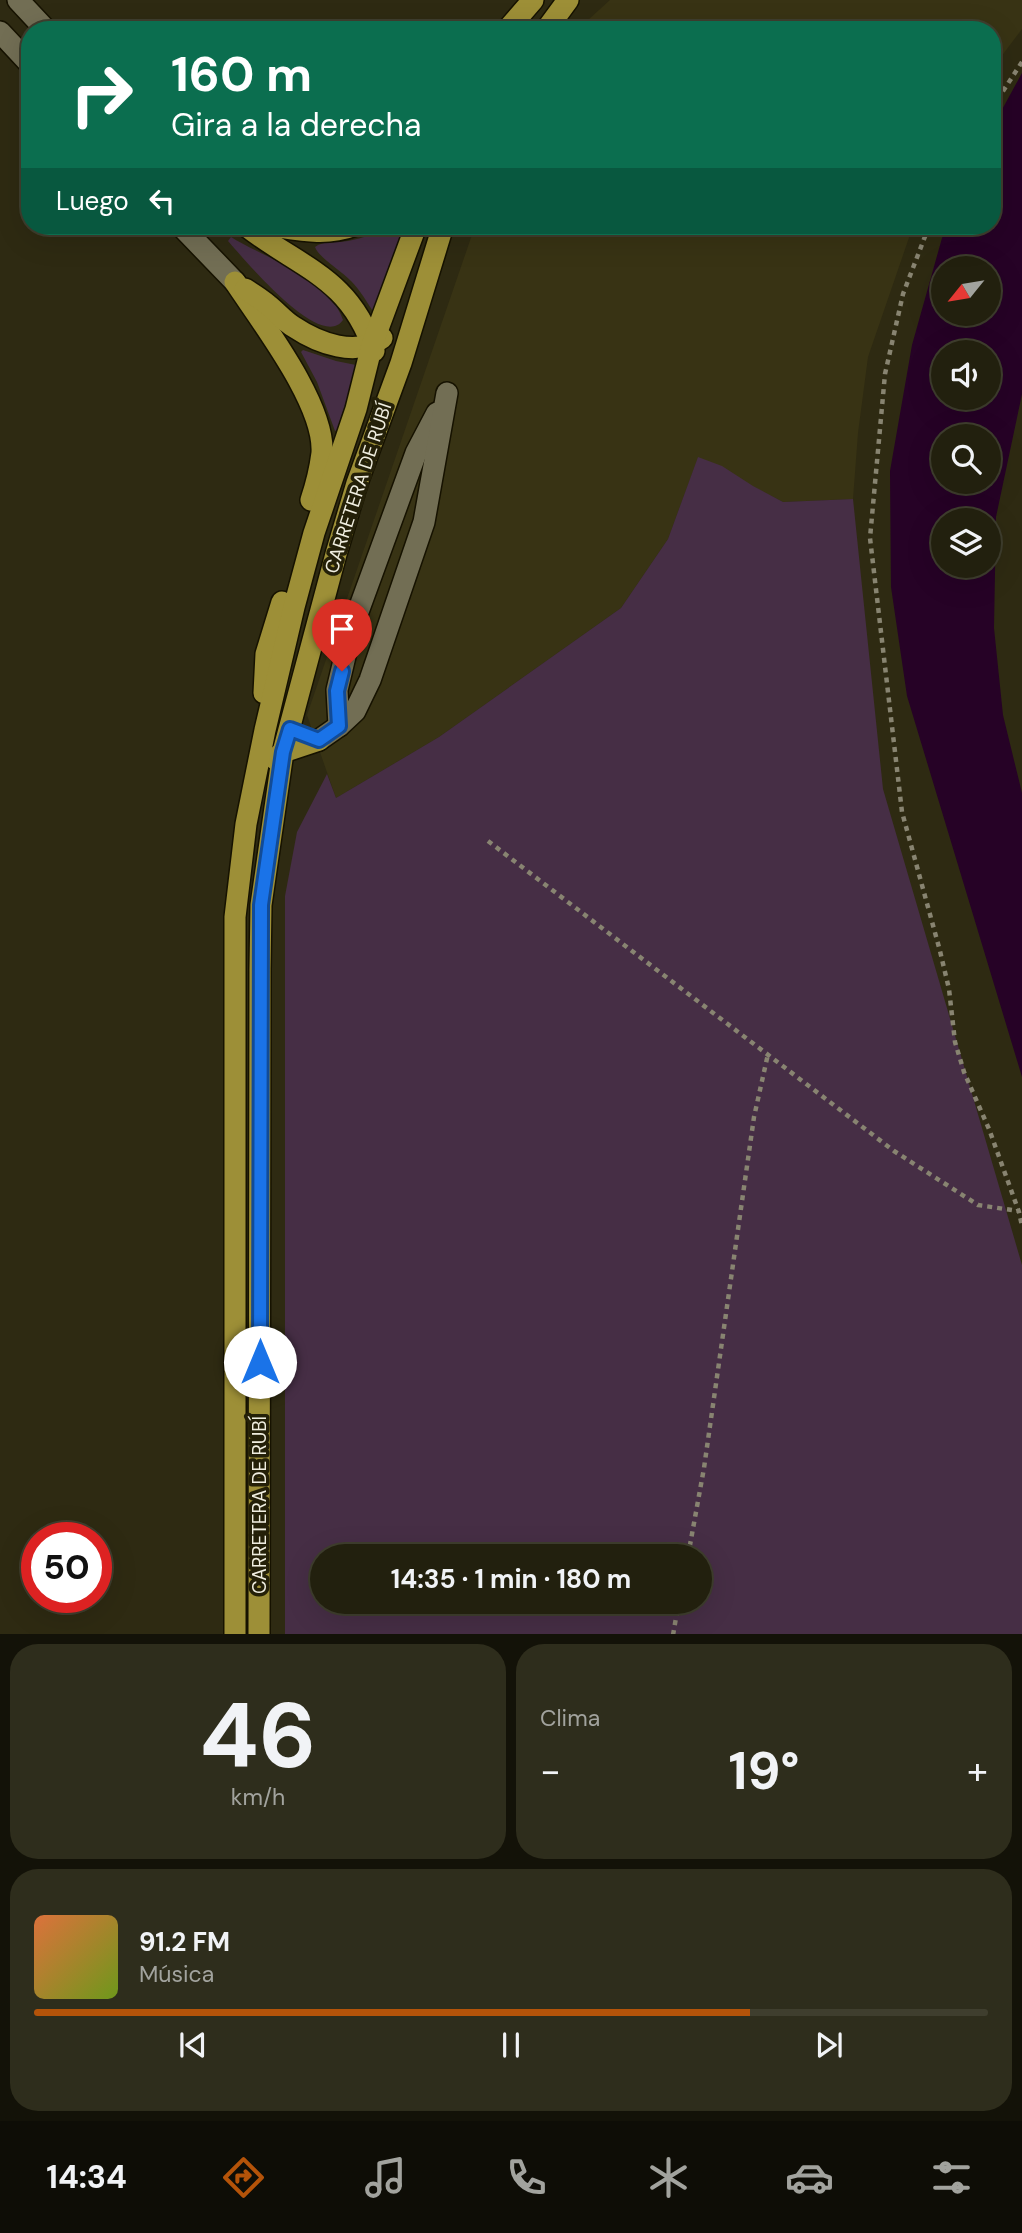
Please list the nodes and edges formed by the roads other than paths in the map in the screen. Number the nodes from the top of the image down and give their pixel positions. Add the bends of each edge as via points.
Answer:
1 (18, 0) edge
2 (533, 0) edge
3 (568, 0) edge
4 (38, 21) edge
5 (515, 21) edge
6 (553, 21) edge
7 (0, 32) edge
8 (21, 54) edge
9 (190, 235) edge
10 (257, 235) edge
11 (413, 235) edge
12 (440, 235) edge
13 (429, 268) junction
14 (235, 282) junction
15 (372, 345) junction
16 (357, 483) junction
17 (284, 649) junction
18 (266, 724) junction
19 (339, 726) junction
20 (290, 729) junction
21 (319, 740) junction
22 (283, 752) junction
23 (234, 1090) junction
24 (235, 1634) edge
25 (259, 1634) edge

1 - 4 street
2 - 5 main road
3 - 6 main road
7 - 8 street
9 - 14 street
10 - 15 main road via 335,286
11 - 15 main road, CARRETERA DE RUBÍ
12 - 13 main road, CARRETERA DE RUBÍ
13 - 15 main road via 390,331
13 - 16 main road, CARRETERA DE RUBÍ via 401,363
14 - 15 main road via 292,326 316,338 340,347
14 - 18 main road via 302,385 322,451 266,654
15 - 16 main road via 379,377 365,427
15 - 17 main road, CARRETERA DE RUBÍ
16 - 20 main road, CARRETERA DE RUBÍ
17 - 18 main road, CARRETERA DE RUBÍ
17 - 20 main road via 282,709
18 - 23 main road, CARRETERA DE RUBÍ via 246,824 235,917
19 - 19 street via 337,691 351,631 416,453 447,393 424,522 370,680 355,711
19 - 21 street
20 - 21 main road
20 - 22 main road, CARRETERA DE RUBÍ
21 - 22 main road
22 - 23 main road via 275,758 251,868 242,1037
22 - 25 main road, CARRETERA DE RUBÍ via 261,905
23 - 24 main road, CARRETERA DE RUBÍ

